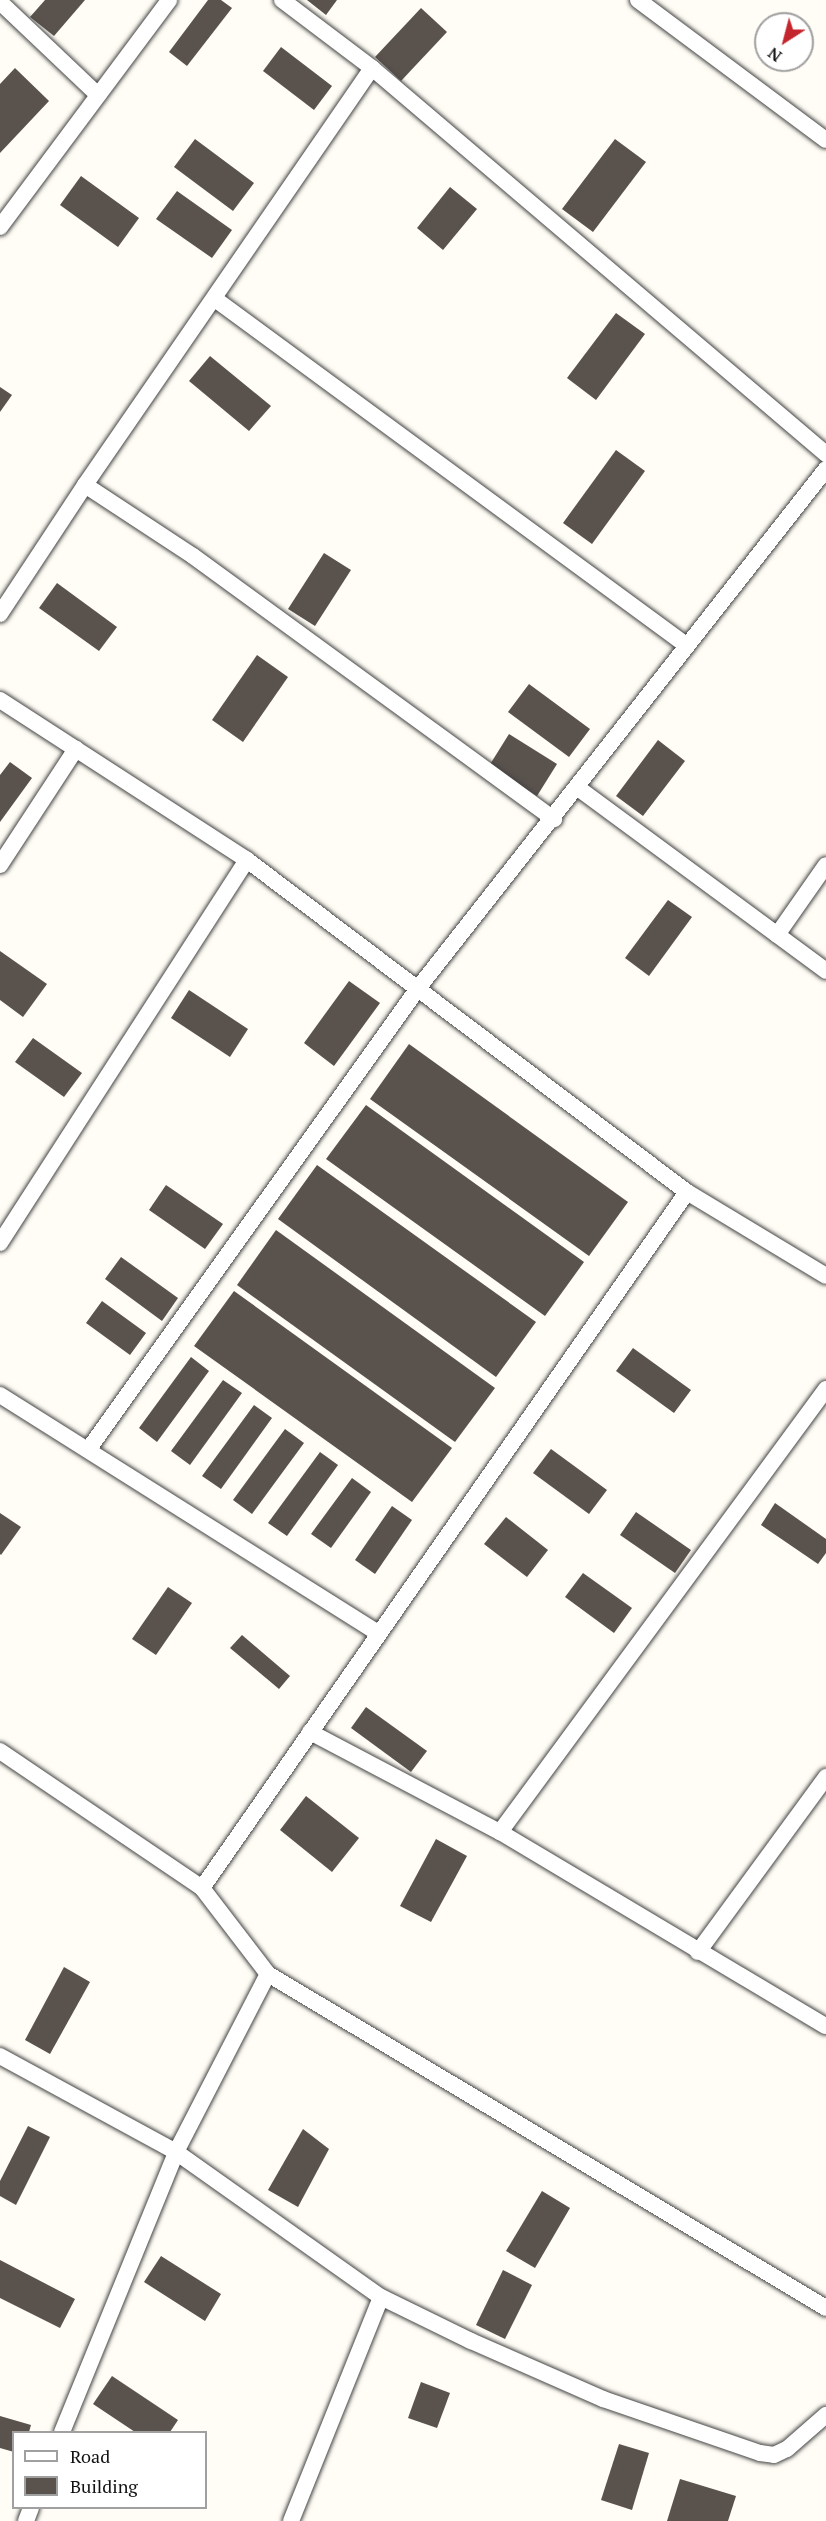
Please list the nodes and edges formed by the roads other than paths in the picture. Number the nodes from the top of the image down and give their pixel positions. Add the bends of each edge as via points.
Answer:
1 (169, 0) edge
2 (282, 0) edge
3 (638, 0) edge
4 (0, 2) edge
5 (372, 68) junction
6 (98, 95) junction
7 (826, 140) edge
8 (0, 227) edge
9 (214, 299) junction
10 (826, 454) edge
11 (826, 470) edge
12 (86, 485) junction
13 (0, 614) edge
14 (686, 645) junction
15 (0, 700) edge
16 (76, 749) junction
17 (578, 788) junction
18 (554, 819) junction
19 (248, 860) junction
20 (0, 865) edge
21 (826, 865) edge
22 (777, 935) junction
23 (826, 971) edge
24 (419, 987) junction
25 (687, 1192) junction
26 (0, 1243) edge
27 (826, 1276) edge
28 (826, 1389) edge
29 (0, 1395) edge
30 (88, 1450) junction
31 (377, 1632) junction
32 (310, 1732) junction
33 (0, 1751) edge
34 (826, 1777) edge
35 (500, 1832) junction
36 (202, 1888) junction
37 (698, 1952) junction
38 (268, 1974) junction
39 (826, 2026) edge
40 (0, 2056) edge
41 (176, 2152) junction
42 (381, 2297) junction
43 (826, 2308) edge
44 (826, 2415) edge
45 (63, 2431) edge
46 (295, 2520) edge

1 - 6 street
2 - 5 street
3 - 7 street
4 - 6 street
5 - 9 street
5 - 10 street
6 - 8 street
9 - 12 street
9 - 14 street
11 - 14 street
12 - 13 street
12 - 18 street via 193,556
14 - 17 street
15 - 16 street
16 - 19 street
16 - 20 street
17 - 18 street
17 - 22 street
18 - 24 street
19 - 24 street
19 - 26 street
21 - 22 street
22 - 23 street
24 - 25 street
24 - 30 street
25 - 27 street
25 - 31 street
28 - 35 street
29 - 30 street
30 - 31 street
31 - 32 street
32 - 35 street
32 - 36 street
33 - 36 street
34 - 37 street
35 - 37 street
36 - 38 street
37 - 39 street
38 - 41 street
38 - 43 street
40 - 41 street
41 - 42 street
41 - 45 street
42 - 44 street via 603,2399 760,2453 787,2450
42 - 46 street

